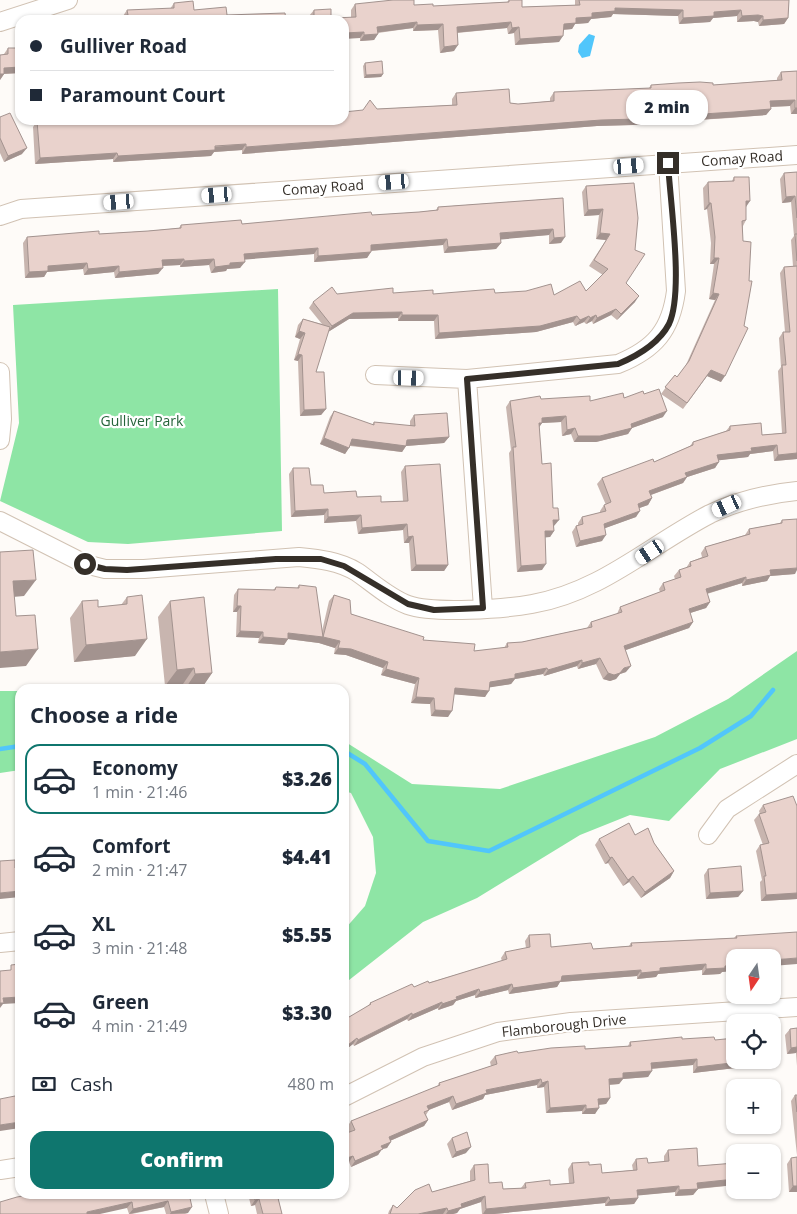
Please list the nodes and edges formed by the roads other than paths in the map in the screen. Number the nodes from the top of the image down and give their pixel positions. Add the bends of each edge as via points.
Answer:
1 (68, 0) edge
2 (22, 15) edge
3 (15, 17) edge
4 (0, 22) edge
5 (797, 155) edge
6 (668, 163) junction
7 (0, 216) edge
8 (0, 372) edge
9 (375, 374) dead end
10 (467, 379) junction
11 (0, 440) edge
12 (797, 491) edge
13 (0, 520) edge
14 (483, 608) junction
15 (797, 764) edge
16 (708, 835) dead end
17 (15, 942) edge
18 (0, 943) edge
19 (797, 1006) edge
20 (349, 1094) edge
21 (15, 1168) edge
22 (0, 1170) edge
23 (215, 1199) edge
24 (219, 1214) edge

1 - 2 street
3 - 4 street
5 - 6 street, Comay Road
6 - 7 street, Comay Road via 21,209
6 - 10 street via 676,291 668,326 658,337 634,357 618,364
8 - 11 street
9 - 10 street
10 - 14 street
12 - 14 street via 758,496 709,515 587,588 532,605
13 - 14 street via 85,564 105,569 321,559 344,566 408,604 434,610
15 - 16 street via 727,809
17 - 18 street
19 - 20 street, Flamborough Drive via 571,1022 498,1032 423,1057
21 - 22 street
23 - 24 street

